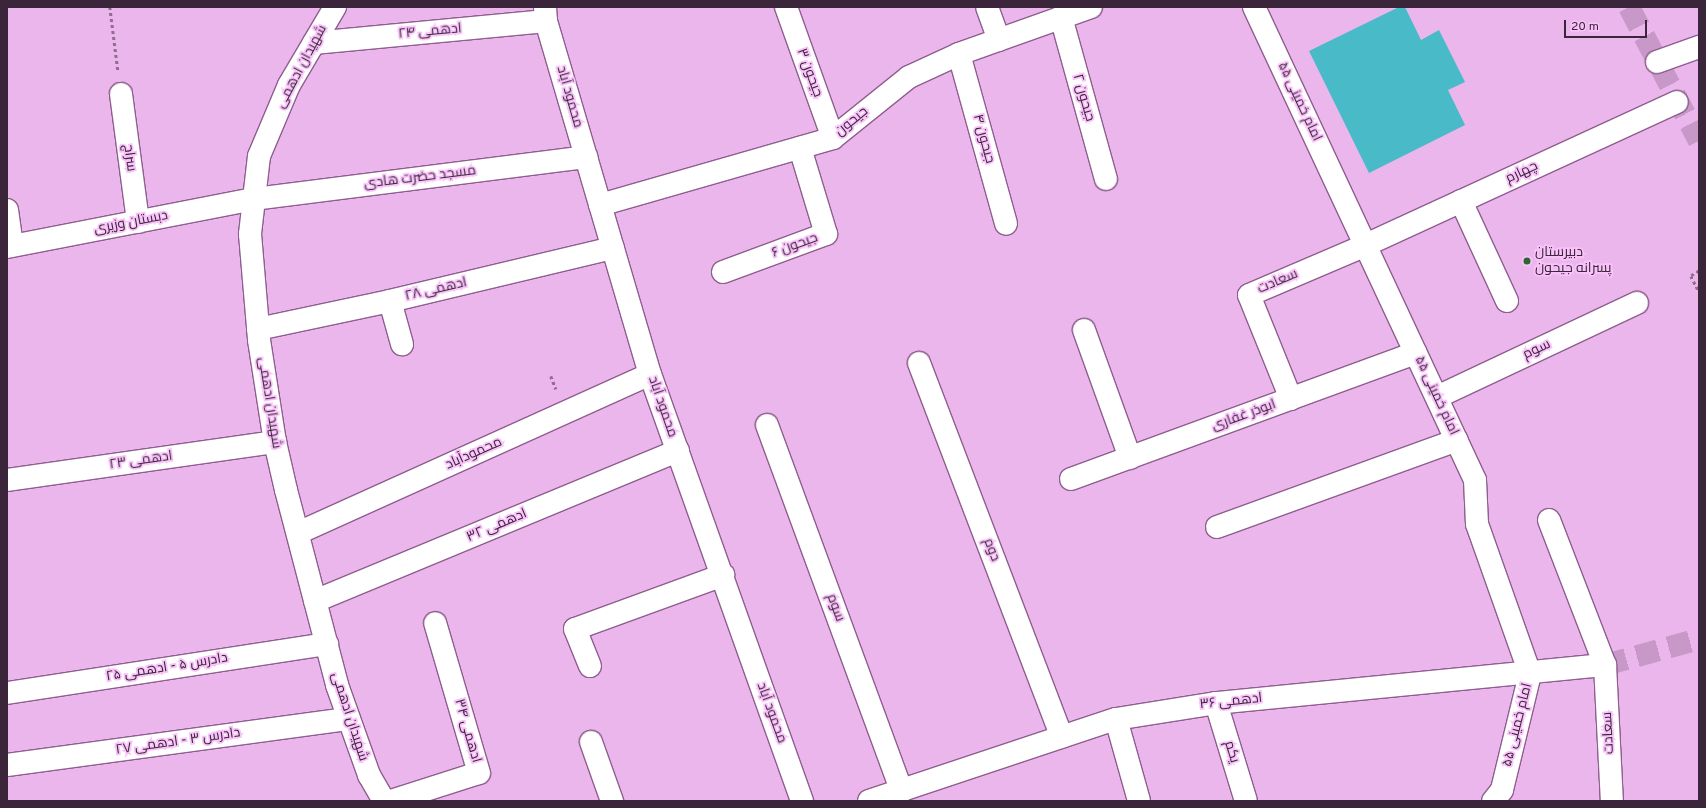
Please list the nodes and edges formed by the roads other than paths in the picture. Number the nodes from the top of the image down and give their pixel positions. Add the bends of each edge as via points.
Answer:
1 (335, 7) edge
2 (786, 7) edge
3 (987, 7) edge
4 (1090, 7) edge
5 (1254, 7) edge
6 (545, 14) edge
7 (1061, 17) junction
8 (999, 40) junction
9 (314, 43) junction
10 (1699, 47) edge
11 (960, 54) junction
12 (1657, 62) dead end
13 (121, 94) road end
14 (1678, 102) dead end
15 (833, 138) junction
16 (800, 148) junction
17 (586, 157) junction
18 (1106, 178) dead end
19 (254, 199) junction
20 (1461, 201) junction
21 (600, 205) junction
22 (7, 210) edge
23 (138, 222) junction
24 (1006, 224) dead end
25 (1366, 245) junction
26 (9, 247) edge
27 (613, 248) junction
28 (723, 272) dead end
29 (390, 301) junction
30 (1508, 301) dead end
31 (1637, 303) dead end
32 (258, 329) junction
33 (1084, 330) dead end
34 (402, 344) dead end
35 (1416, 353) junction
36 (919, 362) dead end
37 (650, 374) junction
38 (1437, 397) junction
39 (1291, 399) junction
40 (768, 425) dead end
41 (1457, 440) junction
42 (275, 442) junction
43 (678, 451) junction
44 (1130, 458) junction
45 (1071, 479) dead end
46 (7, 480) edge
47 (1549, 520) dead end
48 (1217, 527) dead end
49 (298, 533) junction
50 (723, 576) junction
51 (315, 601) junction
52 (435, 623) dead end
53 (327, 644) junction
54 (1606, 665) junction
55 (590, 666) dead end
56 (1530, 674) junction
57 (7, 693) edge
58 (1216, 703) junction
59 (348, 719) junction
60 (1116, 719) junction
61 (1062, 737) junction
62 (591, 742) dead end
63 (7, 765) edge
64 (902, 791) junction
65 (384, 801) edge
66 (391, 801) edge
67 (612, 801) edge
68 (802, 801) edge
69 (869, 801) edge
70 (1139, 801) edge
71 (1246, 801) edge
72 (1493, 801) edge
73 (1612, 801) edge

1 - 9 street, شهیدان ادهمی
2 - 15 street, جیحون ۳
3 - 8 street
4 - 7 street, جیحون
5 - 25 street, امام خمینی ۵۵
6 - 9 street, ادهمی ۲۴
6 - 17 street, محمود آباد
7 - 8 street, جیحون
7 - 18 street, جیحون ۲
8 - 11 street, جیحون
9 - 19 street, شهیدان ادهمی via 289,85 259,156
10 - 12 street
11 - 15 street, جیحون via 908,77
11 - 24 street, جیحون ۴
13 - 23 street, سراج
14 - 20 street, چهارم
15 - 16 street, جیحون
16 - 21 street, جیحون
16 - 28 street, جیحون ۶ via 826,234
17 - 19 street, مسجد حضرت هادی
17 - 21 street, محمود آباد
19 - 23 street, دبستان وزیری
19 - 32 street, شهیدان ادهمی via 250,234
20 - 25 street, چهارم
20 - 30 street
21 - 27 street, محمود آباد
22 - 26 street
23 - 26 street, دبستان وزیری
25 - 35 street, امام خمینی ۵۵
25 - 39 street, سعادت via 1249,295
27 - 29 street, ادهمی ۲۸
27 - 37 street, محمود آباد
29 - 32 street, ادهمی ۲۸
29 - 34 street
31 - 38 street, سوم
32 - 42 street, شهیدان ادهمی
33 - 44 street
35 - 38 street, امام خمینی ۵۵
35 - 39 street, ابوذر غفاری
36 - 61 street, دوم
37 - 43 street, محمود آباد
37 - 49 street, محمودآباد
38 - 41 street, امام خمینی ۵۵
39 - 44 street, ابوذر غفاری
40 - 64 street, سوم
41 - 48 street
41 - 56 street, امام خمینی ۵۵ via 1475,480 1477,524
42 - 46 street, ادهمی ۲۳
42 - 49 street, شهیدان ادهمی
43 - 50 street, محمود آباد
43 - 51 street, ادهمی ۳۲
44 - 45 street, ابوذر غفاری
47 - 54 street, سعادت
49 - 51 street, شهیدان ادهمی
50 - 55 street via 575,629
50 - 68 street, محمود آباد
51 - 53 street, شهیدان ادهمی
52 - 66 street, ادهمی ۳۴ via 479,773
53 - 57 street, دادرس ۵ - ادهمی ۲۵
53 - 59 street, شهیدان ادهمی
54 - 56 street, ادهمی ۳۶
54 - 73 street, سعادت
56 - 58 street, ادهمی ۳۶
56 - 72 street, امام خمینی ۵۵ via 1502,790
58 - 60 street, ادهمی ۳۶
58 - 71 street, یکم
59 - 63 street, دادرس ۳ - ادهمی ۲۷
59 - 65 street, شهیدان ادهمی via 369,775
60 - 61 street, ادهمی ۳۶
60 - 70 street
61 - 64 street, ادهمی ۳۶
62 - 67 street
64 - 69 street, ادهمی ۳۶

